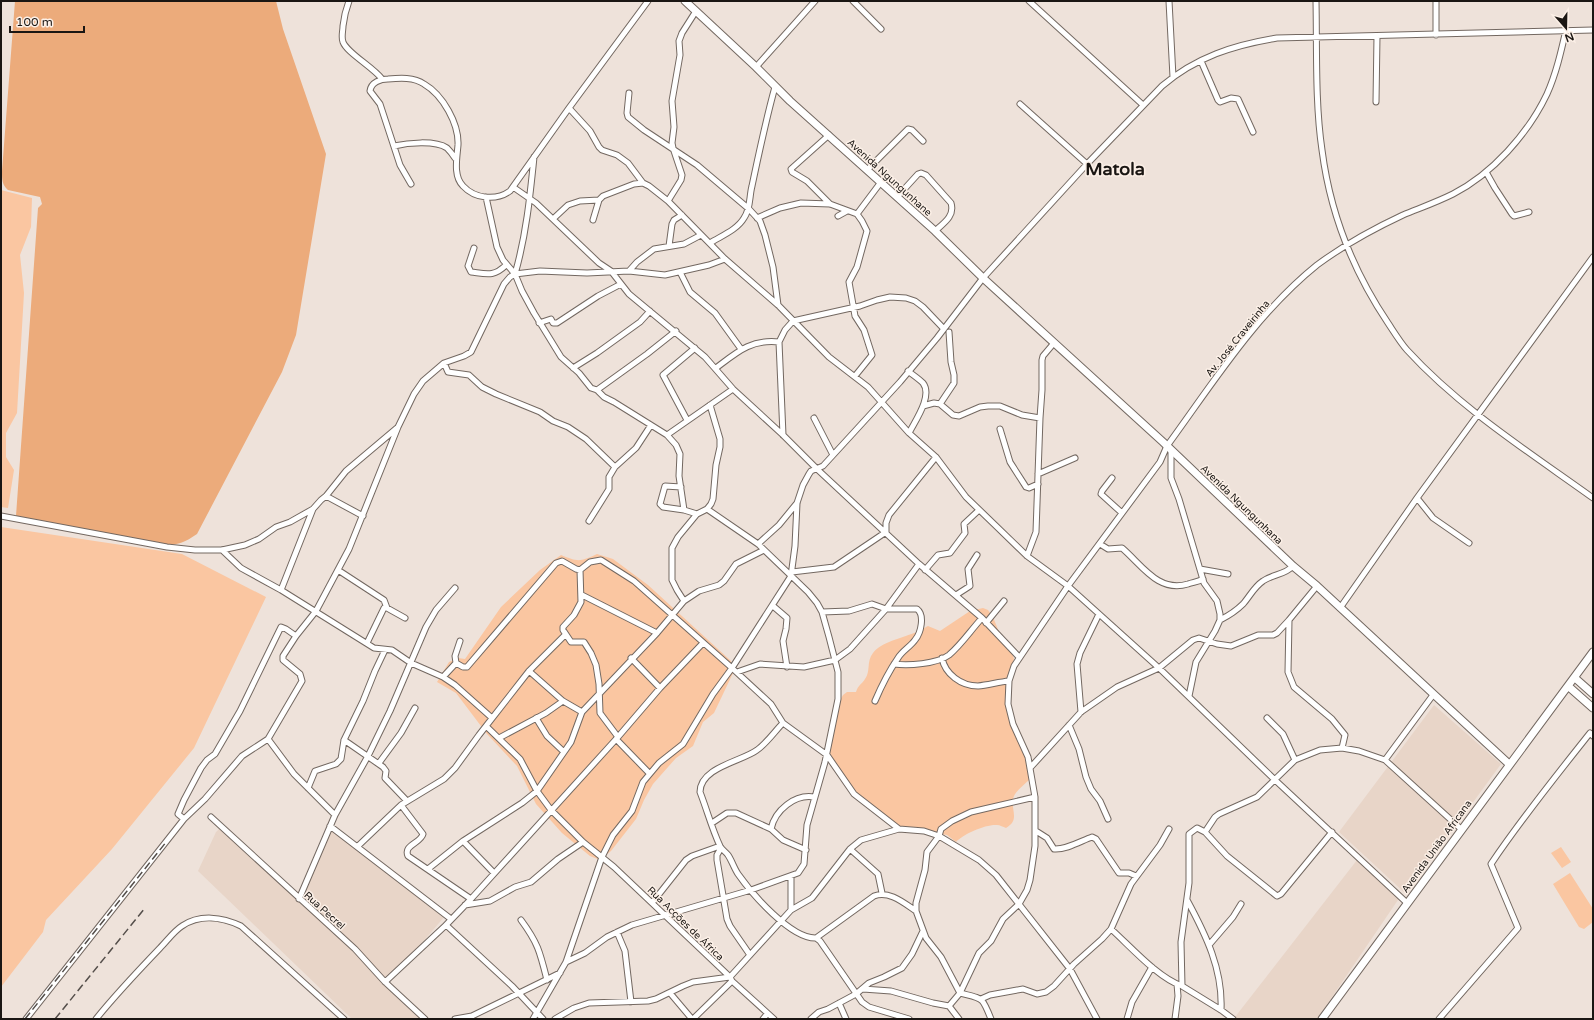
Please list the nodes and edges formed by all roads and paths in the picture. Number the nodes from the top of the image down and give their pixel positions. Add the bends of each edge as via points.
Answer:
1 (349, 1) edge
2 (648, 1) edge
3 (685, 1) edge
4 (815, 1) edge
5 (853, 1) edge
6 (1030, 1) edge
7 (1169, 1) edge
8 (1316, 1) edge
9 (1436, 1) edge
10 (696, 11) junction
11 (881, 29) dead end
12 (1566, 30) junction
13 (1593, 30) edge
14 (1436, 34) junction
15 (1317, 36) junction
16 (1377, 36) junction
17 (1201, 61) junction
18 (756, 67) junction
19 (1173, 77) junction
20 (382, 79) junction
21 (775, 87) junction
22 (628, 93) dead end
23 (1376, 102) dead end
24 (1020, 104) dead end
25 (1144, 105) junction
26 (569, 108) junction
27 (1253, 132) dead end
28 (829, 135) junction
29 (923, 141) dead end
30 (394, 146) junction
31 (673, 148) junction
32 (534, 156) junction
33 (455, 158) junction
34 (1087, 164) junction
35 (867, 170) junction
36 (1486, 172) junction
37 (881, 182) junction
38 (411, 184) dead end
39 (643, 184) junction
40 (512, 187) junction
41 (486, 197) junction
42 (897, 197) junction
43 (530, 198) junction
44 (599, 200) junction
45 (668, 201) junction
46 (830, 204) junction
47 (749, 208) junction
48 (848, 211) junction
49 (1529, 212) dead end
50 (857, 214) junction
51 (682, 215) junction
52 (838, 216) dead end
53 (757, 218) junction
54 (553, 219) junction
55 (593, 220) dead end
56 (935, 231) junction
57 (701, 235) junction
58 (710, 243) junction
59 (1346, 245) junction
60 (670, 246) junction
61 (474, 248) dead end
62 (1593, 257) edge
63 (726, 259) junction
64 (506, 265) junction
65 (611, 271) junction
66 (629, 271) junction
67 (976, 271) joint
68 (680, 272) junction
69 (515, 274) junction
70 (983, 278) junction
71 (621, 284) junction
72 (778, 305) junction
73 (853, 307) junction
74 (650, 311) junction
75 (793, 321) junction
76 (540, 323) junction
77 (946, 330) junction
78 (676, 332) junction
79 (779, 342) junction
80 (1054, 343) junction
81 (695, 348) junction
82 (741, 349) junction
83 (444, 363) junction
84 (573, 368) junction
85 (716, 368) junction
86 (908, 371) junction
87 (855, 376) junction
88 (734, 389) junction
89 (597, 390) junction
90 (881, 402) junction
91 (940, 404) junction
92 (710, 405) junction
93 (923, 406) junction
94 (1478, 415) junction
95 (814, 418) dead end
96 (1040, 418) junction
97 (687, 420) junction
98 (652, 425) junction
99 (398, 427) junction
100 (1000, 429) dead end
101 (909, 432) junction
102 (667, 435) junction
103 (784, 435) junction
104 (1169, 448) junction
105 (833, 455) junction
106 (936, 457) junction
107 (1076, 458) dead end
108 (615, 466) junction
109 (817, 469) junction
110 (1038, 474) junction
111 (1112, 478) dead end
112 (1038, 484) junction
113 (680, 487) junction
114 (326, 496) junction
115 (1417, 498) junction
116 (1593, 498) edge
117 (797, 503) junction
118 (313, 509) junction
119 (706, 509) junction
120 (684, 510) junction
121 (979, 510) junction
122 (1122, 513) junction
123 (696, 514) junction
124 (1, 516) edge
125 (363, 516) junction
126 (589, 520) dead end
127 (886, 532) junction
128 (1469, 543) dead end
129 (758, 544) junction
130 (1100, 544) junction
131 (222, 550) junction
132 (764, 550) junction
133 (977, 555) dead end
134 (1027, 556) junction
135 (919, 564) junction
136 (1293, 566) junction
137 (1200, 569) junction
138 (338, 570) junction
139 (580, 570) junction
140 (925, 570) junction
141 (791, 574) junction
142 (1228, 574) dead end
143 (1203, 579) junction
144 (1068, 586) junction
145 (1317, 586) junction
146 (455, 588) dead end
147 (281, 590) junction
148 (582, 595) junction
149 (956, 595) junction
150 (684, 601) junction
151 (1004, 601) dead end
152 (773, 606) junction
153 (387, 608) junction
154 (1340, 608) junction
155 (886, 609) junction
156 (316, 611) junction
157 (822, 612) junction
158 (1099, 614) junction
159 (672, 615) junction
160 (405, 618) dead end
161 (982, 618) junction
162 (1220, 620) junction
163 (1289, 620) junction
164 (986, 623) junction
165 (657, 633) junction
166 (565, 635) junction
167 (296, 636) junction
168 (1209, 640) junction
169 (460, 641) dead end
170 (367, 643) junction
171 (703, 644) junction
172 (385, 650) junction
173 (1593, 652) edge
174 (1019, 657) junction
175 (631, 658) junction
176 (942, 658) junction
177 (835, 660) junction
178 (411, 663) junction
179 (456, 663) junction
180 (894, 664) junction
181 (1584, 664) junction
182 (787, 667) junction
183 (732, 668) junction
184 (1159, 668) junction
185 (529, 671) junction
186 (737, 672) junction
187 (444, 677) junction
188 (1575, 678) junction
189 (1009, 681) junction
190 (1568, 686) junction
191 (1585, 687) junction
192 (660, 688) junction
193 (599, 694) junction
194 (1593, 694) edge
195 (1433, 695) junction
196 (1189, 696) junction
197 (1560, 696) junction
198 (1579, 696) junction
199 (563, 701) junction
200 (874, 701) dead end
201 (415, 708) dead end
202 (1593, 708) edge
203 (582, 712) junction
204 (1080, 712) junction
205 (492, 718) junction
206 (536, 718) junction
207 (1267, 718) dead end
208 (783, 723) junction
209 (1068, 725) junction
210 (486, 726) junction
211 (1593, 736) edge
212 (499, 738) junction
213 (617, 738) junction
214 (268, 739) junction
215 (344, 740) junction
216 (1342, 748) junction
217 (564, 752) junction
218 (827, 755) junction
219 (368, 756) junction
220 (1295, 760) junction
221 (1385, 760) junction
222 (379, 763) junction
223 (1509, 764) junction
224 (1030, 768) junction
225 (649, 773) junction
226 (1274, 779) junction
227 (308, 788) junction
228 (537, 791) junction
229 (1035, 796) junction
230 (814, 798) junction
231 (407, 801) junction
232 (401, 805) junction
233 (551, 810) junction
234 (335, 815) junction
235 (211, 817) dead end
236 (184, 819) junction
237 (1108, 819) dead end
238 (712, 823) junction
239 (330, 826) junction
240 (771, 829) junction
241 (899, 829) junction
242 (1169, 829) dead end
243 (1461, 829) junction
244 (1036, 831) junction
245 (1205, 832) junction
246 (1332, 832) junction
247 (939, 836) junction
248 (463, 841) junction
249 (583, 842) junction
250 (358, 846) junction
251 (720, 847) junction
252 (850, 849) junction
253 (806, 850) junction
254 (602, 857) junction
255 (428, 869) junction
256 (494, 873) junction
257 (791, 876) junction
258 (1136, 876) junction
259 (751, 890) junction
260 (882, 893) junction
261 (299, 898) junction
262 (724, 898) junction
263 (472, 899) junction
264 (1187, 900) junction
265 (652, 903) junction
266 (1407, 903) junction
267 (1019, 904) junction
268 (1241, 904) dead end
269 (465, 905) junction
270 (791, 910) junction
271 (916, 911) junction
272 (663, 915) junction
273 (451, 919) junction
274 (521, 920) dead end
275 (783, 921) junction
276 (446, 925) junction
277 (1111, 928) junction
278 (923, 931) junction
279 (617, 932) junction
280 (816, 938) junction
281 (1209, 945) junction
282 (750, 955) junction
283 (566, 962) junction
284 (1152, 967) junction
285 (1070, 969) junction
286 (561, 973) junction
287 (731, 979) junction
288 (547, 980) junction
289 (385, 982) junction
290 (1180, 985) junction
291 (863, 989) junction
292 (670, 992) junction
293 (960, 993) junction
294 (520, 994) junction
295 (856, 994) junction
296 (981, 1000) junction
297 (631, 1002) junction
298 (839, 1003) junction
299 (949, 1006) junction
300 (1221, 1010) junction
301 (538, 1014) junction
302 (767, 1014) junction
303 (1324, 1018) edge
304 (26, 1019) edge
305 (96, 1019) edge
306 (344, 1019) edge
307 (425, 1019) edge
308 (455, 1019) edge
309 (533, 1019) edge
310 (542, 1019) edge
311 (555, 1019) edge
312 (692, 1019) edge
313 (763, 1019) edge
314 (774, 1019) edge
315 (811, 1019) edge
316 (846, 1019) edge
317 (909, 1019) edge
318 (959, 1019) edge
319 (991, 1019) edge
320 (1097, 1019) edge
321 (1127, 1019) edge
322 (1175, 1019) edge
323 (1233, 1019) edge
324 (1439, 1019) edge

1 - 20 street via 343,42
2 - 26 street
3 - 10 street, Avenida Ngungunhane
4 - 18 street
5 - 11 street
6 - 25 street
7 - 19 street
8 - 15 street
9 - 14 street
10 - 18 street, Avenida Ngungunhane
10 - 31 street via 680,37 680,55 672,101
12 - 13 street
12 - 14 street
12 - 36 street, Av. José Craveirinha via 1558,63 1543,101 1516,141
14 - 16 street
15 - 16 street
15 - 17 street via 1277,38 1249,43 1228,48
15 - 59 street via 1322,149 1331,196
16 - 23 street
17 - 19 street
17 - 27 street via 1218,100 1220,102 1231,98 1238,99
18 - 21 street, Avenida Ngungunhane
19 - 25 street
20 - 30 street via 373,84 370,91 380,104
20 - 33 street via 413,80 424,83 434,92 447,108 454,124 458,145
21 - 28 street, Avenida Ngungunhane
21 - 47 street via 751,189
22 - 31 street via 628,116 644,130
24 - 34 street
25 - 34 street
26 - 32 street
26 - 39 street via 590,131 598,146 628,163
28 - 35 street, Avenida Ngungunhane
28 - 46 street via 791,170 813,186
29 - 35 street via 908,129
30 - 33 street via 407,142 439,145 447,148
30 - 38 street via 400,165
31 - 45 street via 682,175
31 - 47 street
32 - 40 street
32 - 43 street
33 - 41 street via 460,183 479,197
34 - 70 street
35 - 37 street, Avenida Ngungunhane
36 - 49 street via 1514,216
36 - 59 street, Av. José Craveirinha via 1454,194 1385,223
37 - 42 street, Avenida Ngungunhane
37 - 50 street
39 - 44 street via 634,184
39 - 45 street
40 - 41 street via 500,196
40 - 43 street
41 - 64 street via 497,247
42 - 56 street, Avenida Ngungunhane
42 - 56 street via 918,174 926,175 952,208 950,216
43 - 54 street
43 - 69 street
44 - 54 street via 580,201 568,205
44 - 55 street
45 - 51 street
46 - 48 street
46 - 53 street via 790,205
47 - 53 street
47 - 58 street via 738,225
48 - 50 street
48 - 52 street
50 - 73 street via 867,231 857,267 849,282
51 - 57 street
51 - 60 street via 672,224
53 - 72 street via 769,252
54 - 65 street via 599,263
56 - 67 street, Avenida Ngungunhane
57 - 58 street
57 - 60 street via 684,244
58 - 63 street
59 - 94 street via 1369,293 1406,348
59 - 104 street, Av. José Craveirinha via 1317,266 1264,316 1229,360
60 - 66 street via 654,249
61 - 64 street via 468,266 469,271 496,273
62 - 94 street
63 - 68 street
63 - 72 street
64 - 69 street
65 - 66 street
65 - 69 street via 540,271
65 - 71 street
66 - 68 street via 665,275
67 - 70 street, Avenida Ngungunhana
68 - 82 street via 690,292 715,313
69 - 76 street
69 - 83 street via 504,284 471,352
70 - 77 street
70 - 80 street, Avenida Ngungunhana
71 - 74 street
71 - 76 street via 557,323 553,323 551,319
72 - 75 street
73 - 75 street
73 - 77 street via 890,297 906,298 923,307
73 - 87 street via 872,355
74 - 78 street
74 - 84 street via 640,322
75 - 79 street
75 - 87 street via 829,357
76 - 84 street via 561,357
77 - 86 street
77 - 91 street via 954,383
78 - 81 street
78 - 89 street
79 - 82 street via 760,342
79 - 103 street
80 - 96 street via 1042,360
80 - 104 street, Avenida Ngungunhana
81 - 85 street
81 - 97 street via 663,374
82 - 85 street
83 - 99 street via 418,388
83 - 108 street via 448,372 469,375 482,387 568,427 586,439
84 - 89 street via 591,388
85 - 88 street
86 - 90 street
86 - 93 street via 926,388 927,395
87 - 90 street
88 - 92 street
88 - 103 street
89 - 98 street via 604,397
90 - 101 street
90 - 105 street
91 - 93 street
91 - 96 street via 953,415 959,416 980,407 1000,406 1022,415
92 - 97 street
92 - 119 street via 720,447 713,499
93 - 101 street
94 - 115 street
94 - 116 street
95 - 105 street
96 - 110 street
97 - 102 street
98 - 102 street
98 - 108 street via 636,448
99 - 114 street via 346,470
99 - 125 street
100 - 112 street via 1010,462 1026,487
101 - 106 street
102 - 113 street via 680,454
103 - 109 street
104 - 122 street, Av. José Craveirinha
104 - 136 street, Avenida Ngungunhana
104 - 137 street via 1170,478
105 - 109 street via 824,466
106 - 121 street
106 - 127 street via 889,515
107 - 110 street
108 - 126 street via 609,477 609,489
109 - 117 street via 809,474
109 - 127 street
110 - 112 street
111 - 122 street via 1101,494
112 - 134 street via 1036,532
113 - 120 street
113 - 120 street via 665,486 660,504 663,507
114 - 118 street
114 - 125 street
115 - 128 street via 1433,518
115 - 154 street
117 - 129 street via 779,525
117 - 141 street
118 - 131 street via 276,527 251,543
118 - 147 street
119 - 123 street
119 - 129 street
120 - 123 street
121 - 134 street
121 - 140 street via 964,524 965,533 950,553 938,555
122 - 130 street, Av. José Craveirinha
123 - 150 street via 672,548 672,580
124 - 131 street via 167,547
125 - 138 street
127 - 135 street
127 - 141 street via 834,567
129 - 132 street
130 - 143 street via 1108,550 1122,548 1154,579 1163,583 1180,586
130 - 144 street, Av. José Craveirinha
131 - 147 street via 241,568
132 - 141 street
132 - 150 street via 736,564 719,586 699,591
133 - 149 street via 968,570 970,586
134 - 144 street
135 - 140 street
135 - 155 street
136 - 145 street, Avenida Ngungunhana
136 - 162 street via 1288,572 1264,579 1256,585 1243,604
137 - 142 street
137 - 143 street
138 - 153 street via 384,600
138 - 156 street
139 - 148 street
139 - 159 street via 590,562 601,560 634,581
139 - 179 street via 562,561 556,563 466,667
140 - 149 street
141 - 152 street
141 - 157 street via 817,602
143 - 162 street via 1219,606
144 - 158 street
144 - 174 street, Av. José Craveirinha
145 - 154 street, Avenida Ngungunhana
145 - 163 street
146 - 178 street via 431,618
147 - 156 street
148 - 165 street
148 - 166 street via 579,607 562,629
149 - 161 street
150 - 159 street
151 - 164 street
152 - 182 street via 787,618 783,641
152 - 183 street
153 - 160 street
153 - 170 street via 382,610
154 - 195 street, Avenida Ngungunhana
155 - 157 street via 872,604 849,611
155 - 177 street via 850,649
155 - 180 street via 917,609 922,615 916,640
156 - 167 street
156 - 170 street
157 - 177 street
158 - 184 street
158 - 204 street via 1077,664
159 - 165 street
159 - 171 street
161 - 164 street
161 - 176 street via 950,654
162 - 168 street
163 - 168 street via 1277,633 1258,635 1234,645 1225,646
163 - 216 street via 1288,672 1292,684 1343,731 1346,737
164 - 174 street
165 - 175 street
166 - 185 street
166 - 193 street via 573,642 584,642 591,653 596,665
167 - 214 street via 283,657 284,661 300,674 302,681
167 - 236 street via 281,627 240,711 215,754 201,768 184,800 178,814
168 - 184 street via 1193,640
168 - 196 street via 1196,662
169 - 179 street via 454,656
170 - 172 street via 374,648
171 - 183 street
171 - 192 street
172 - 178 street via 392,650
172 - 215 street
173 - 181 street, Avenida União Africana
174 - 189 street, Av. José Craveirinha
175 - 192 street
175 - 193 street
176 - 180 street via 906,666
176 - 189 street via 946,670 968,684 977,686
177 - 182 street via 804,667
177 - 218 street via 839,685 838,699
178 - 187 street
178 - 219 street
179 - 187 street
180 - 200 street
181 - 188 street, Avenida União Africana
181 - 191 street via 1582,674
182 - 186 street via 760,664
183 - 186 street
183 - 225 street via 683,744
184 - 196 street
184 - 204 street via 1117,687
185 - 199 street
185 - 205 street
186 - 208 street via 771,704
187 - 205 street
188 - 190 street, Avenida União Africana
188 - 191 street
189 - 224 street, Av. José Craveirinha via 1010,718 1025,748
190 - 197 street, Avenida União Africana
190 - 198 street
191 - 194 street
192 - 213 street
193 - 203 street
193 - 213 street via 600,715
195 - 221 street
195 - 223 street, Avenida Ngungunhana
196 - 226 street
197 - 198 street
197 - 223 street, Avenida União Africana
198 - 202 street
199 - 203 street
199 - 206 street
201 - 222 street
203 - 217 street via 571,742
204 - 209 street
205 - 210 street
206 - 212 street
206 - 217 street via 546,736
207 - 220 street via 1283,734
208 - 218 street
208 - 238 street via 758,749 719,767 702,782 700,792
209 - 224 street
209 - 237 street via 1079,749 1086,778
210 - 212 street, Rua Acções de África
210 - 231 street via 444,779
211 - 324 street via 1590,734 1585,739 1491,864 1518,928
212 - 228 street, Rua Acções de África via 520,759
213 - 225 street
213 - 233 street
214 - 227 street
214 - 236 street via 242,756
215 - 219 street
215 - 227 street via 341,759 336,764 315,771
216 - 220 street via 1320,750
216 - 221 street
217 - 228 street
218 - 230 street
218 - 241 street via 854,794
219 - 222 street
219 - 234 street
220 - 226 street
221 - 243 street
222 - 231 street via 385,769 385,778
223 - 243 street, Avenida União Africana
224 - 229 street, Av. José Craveirinha
225 - 254 street via 632,811 613,835
226 - 245 street via 1257,797 1219,814
226 - 246 street
227 - 234 street
228 - 233 street, Rua Acções de África
228 - 248 street
229 - 244 street, Av. José Craveirinha
229 - 247 street via 971,812 946,825 941,829
230 - 240 street via 801,797 788,804 773,820
230 - 253 street via 806,832
231 - 232 street
232 - 250 street
232 - 255 street via 423,834 407,849 406,855
233 - 249 street, Rua Acções de África
233 - 256 street
234 - 239 street
235 - 261 street, Rua Pecrel
236 - 304 street
238 - 240 street via 723,814 731,813 743,815
238 - 251 street
239 - 250 street
239 - 261 street
240 - 253 street via 783,840
241 - 247 street via 924,831
241 - 252 street via 861,840
242 - 258 street
243 - 266 street, Avenida União Africana
244 - 258 street via 1058,849 1092,837 1119,873
244 - 267 street, Av. José Craveirinha via 1030,880
245 - 246 street via 1227,856 1277,896
245 - 264 street via 1197,828 1190,834
246 - 266 street
247 - 267 street via 979,860 996,875
247 - 271 street via 926,852 925,870
248 - 255 street
248 - 256 street
249 - 254 street, Rua Acções de África
249 - 269 street via 531,882 515,887 490,901
250 - 273 street
251 - 259 street via 729,856 734,868
251 - 262 street via 717,860
251 - 265 street via 686,860
252 - 260 street via 878,874
252 - 270 street via 812,898
253 - 257 street via 802,869
254 - 265 street, Rua Acções de África
254 - 283 street
255 - 263 street
256 - 263 street
257 - 259 street
257 - 270 street
258 - 277 street
259 - 262 street
259 - 275 street
260 - 271 street via 889,894
260 - 280 street via 874,896
261 - 289 street, Rua Pecrel via 355,949
262 - 272 street
262 - 282 street via 730,926
263 - 269 street
264 - 281 street
264 - 290 street via 1181,942
265 - 272 street, Rua Acções de África
266 - 303 street, Avenida União Africana
267 - 285 street
267 - 293 street, Av. José Craveirinha via 1004,919 979,953
268 - 281 street
269 - 273 street
270 - 275 street
271 - 278 street
272 - 279 street
272 - 287 street, Rua Acções de África
273 - 276 street
274 - 288 street via 536,941
275 - 280 street via 802,936
275 - 282 street
276 - 289 street
276 - 294 street
277 - 284 street
277 - 285 street
278 - 291 street via 902,968 869,983
278 - 293 street via 941,957
279 - 283 street
279 - 297 street via 625,951
280 - 295 street via 825,947
281 - 300 street via 1217,967 1222,999
282 - 287 street
283 - 286 street
284 - 290 street
284 - 321 street via 1132,1002
285 - 296 street via 1046,992 1037,994 1023,989 990,995
285 - 320 street
286 - 288 street
286 - 301 street
287 - 292 street via 694,982
287 - 302 street, Rua Acções de África
287 - 312 street
288 - 294 street
289 - 307 street, Rua Pecrel
290 - 300 street
290 - 322 street
291 - 295 street
291 - 299 street via 891,990
292 - 297 street via 656,999
292 - 312 street
293 - 296 street
293 - 299 street, Av. José Craveirinha
294 - 301 street
294 - 308 street via 472,1016
295 - 298 street
295 - 317 street via 869,1006
296 - 319 street via 985,1003
297 - 311 street via 590,1002
298 - 315 street via 819,1012
298 - 316 street
299 - 318 street
300 - 323 street
301 - 309 street
301 - 310 street
302 - 313 street
302 - 314 street, Rua Acções de África
305 - 306 street via 120,989 182,926 196,920 215,917 241,926

